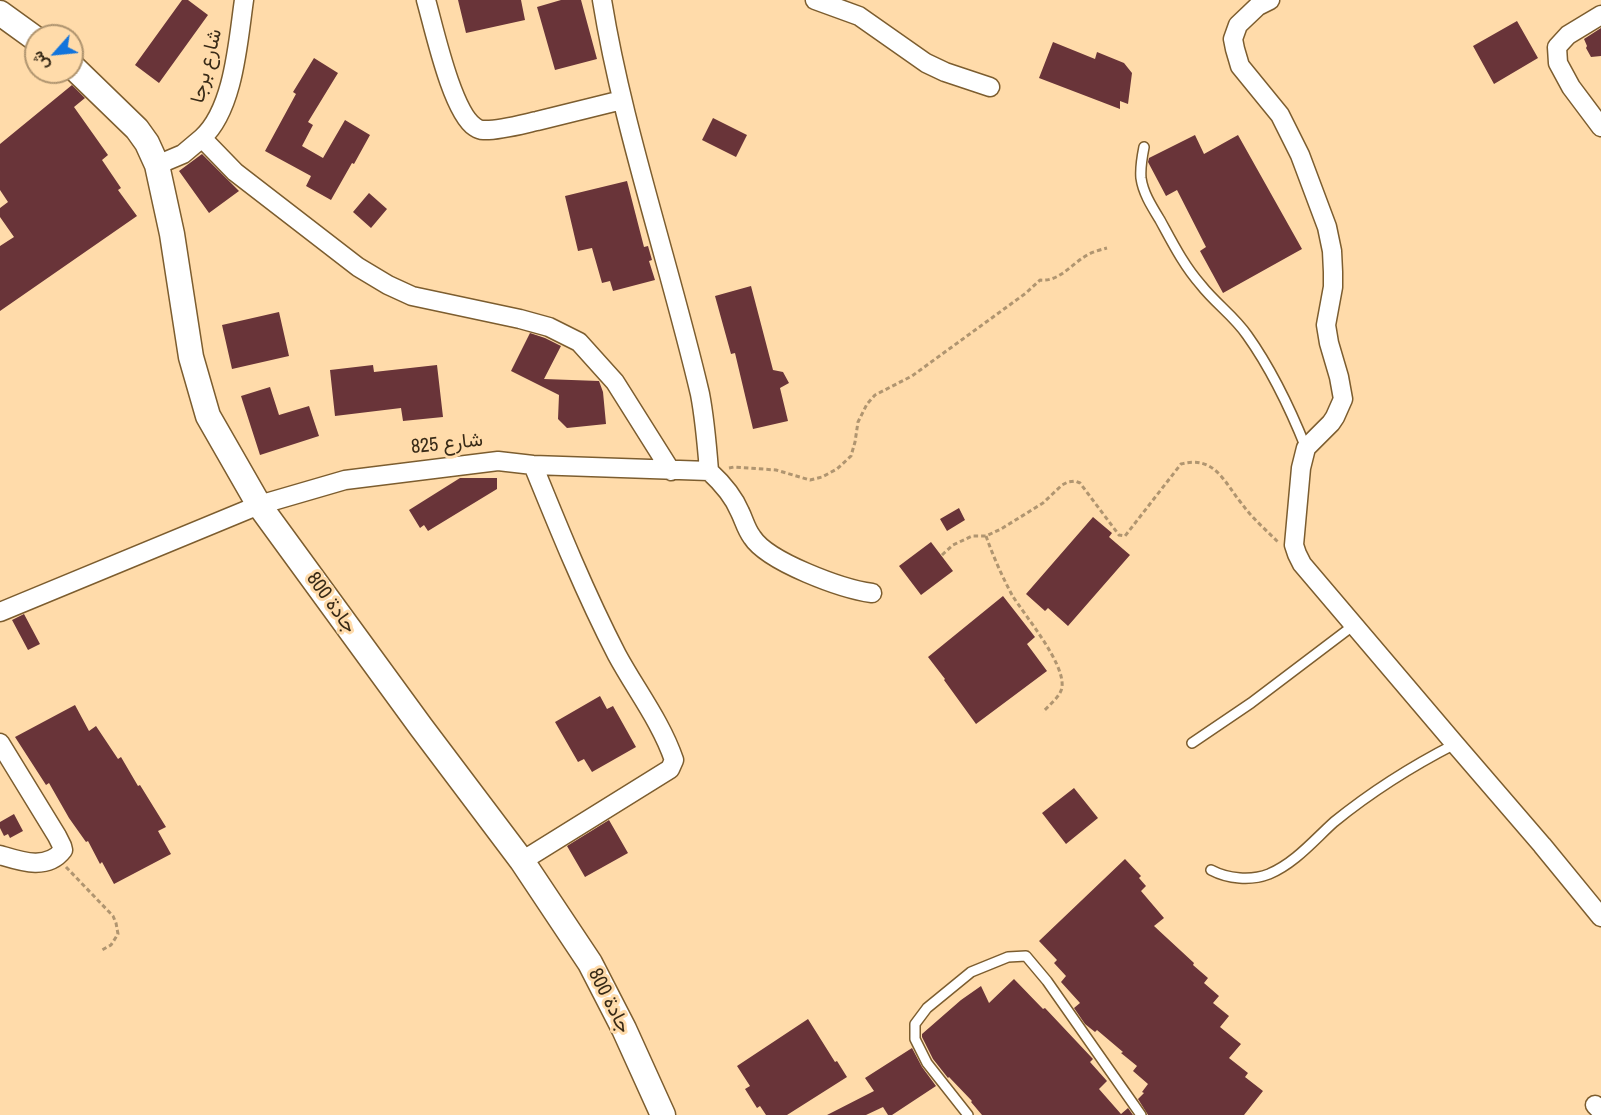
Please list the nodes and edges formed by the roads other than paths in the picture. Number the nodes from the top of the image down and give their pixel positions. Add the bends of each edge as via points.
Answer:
1 (244, 0) edge
2 (426, 0) edge
3 (602, 0) edge
4 (815, 0) edge
5 (1270, 0) edge
6 (0, 13) edge
7 (1601, 15) edge
8 (24, 30) edge
9 (84, 78) edge
10 (990, 87) dead end
11 (622, 100) junction
12 (1601, 127) edge
13 (202, 138) junction
14 (1144, 147) dead end
15 (157, 165) junction
16 (1306, 448) junction
17 (533, 465) junction
18 (671, 471) junction
19 (709, 471) junction
20 (259, 505) junction
21 (872, 593) dead end
22 (0, 612) edge
23 (1354, 625) junction
24 (0, 743) edge
25 (1192, 743) dead end
26 (1455, 744) junction
27 (0, 855) edge
28 (522, 861) junction
29 (1211, 870) dead end
30 (1601, 917) edge
31 (663, 1115) edge
32 (968, 1115) edge
33 (1142, 1115) edge

1 - 13 street, شارع برجا via 231,82 219,114
2 - 11 street via 454,96 476,128 518,125
3 - 11 street
4 - 10 street via 859,16 926,63
5 - 16 street via 1238,25 1234,48 1240,66 1280,116 1300,155 1332,251 1333,287 1326,325 1343,399 1331,423
6 - 8 main road
7 - 12 street via 1557,47 1558,63 1571,87
9 - 15 main road, جادة 800 via 137,129
11 - 19 street via 700,396
13 - 15 street, شارع برجا via 183,153
13 - 18 street via 235,172 358,267 388,285 412,296 549,327 579,342 615,382
14 - 16 lane via 1140,164 1145,192 1183,261 1256,348
15 - 20 main road, جادة 800 via 191,357 208,416
16 - 23 street via 1294,545 1302,564
17 - 18 street, شارع 825
17 - 20 street, شارع 825 via 498,461 345,480
17 - 28 street via 572,561 674,760 665,772
18 - 19 street, شارع 825
19 - 21 street via 725,486 750,535 762,548 810,574
20 - 22 street, شارع 825
20 - 28 main road, جادة 800
23 - 25 lane
23 - 26 street
24 - 27 street via 63,850 43,862 28,863
26 - 29 lane via 1358,804 1280,868 1246,879 1221,876
26 - 30 street
28 - 31 main road, جادة 800 via 590,963
32 - 33 lane via 927,1063 915,1040 915,1024 927,1008 970,972 1008,957 1026,956

